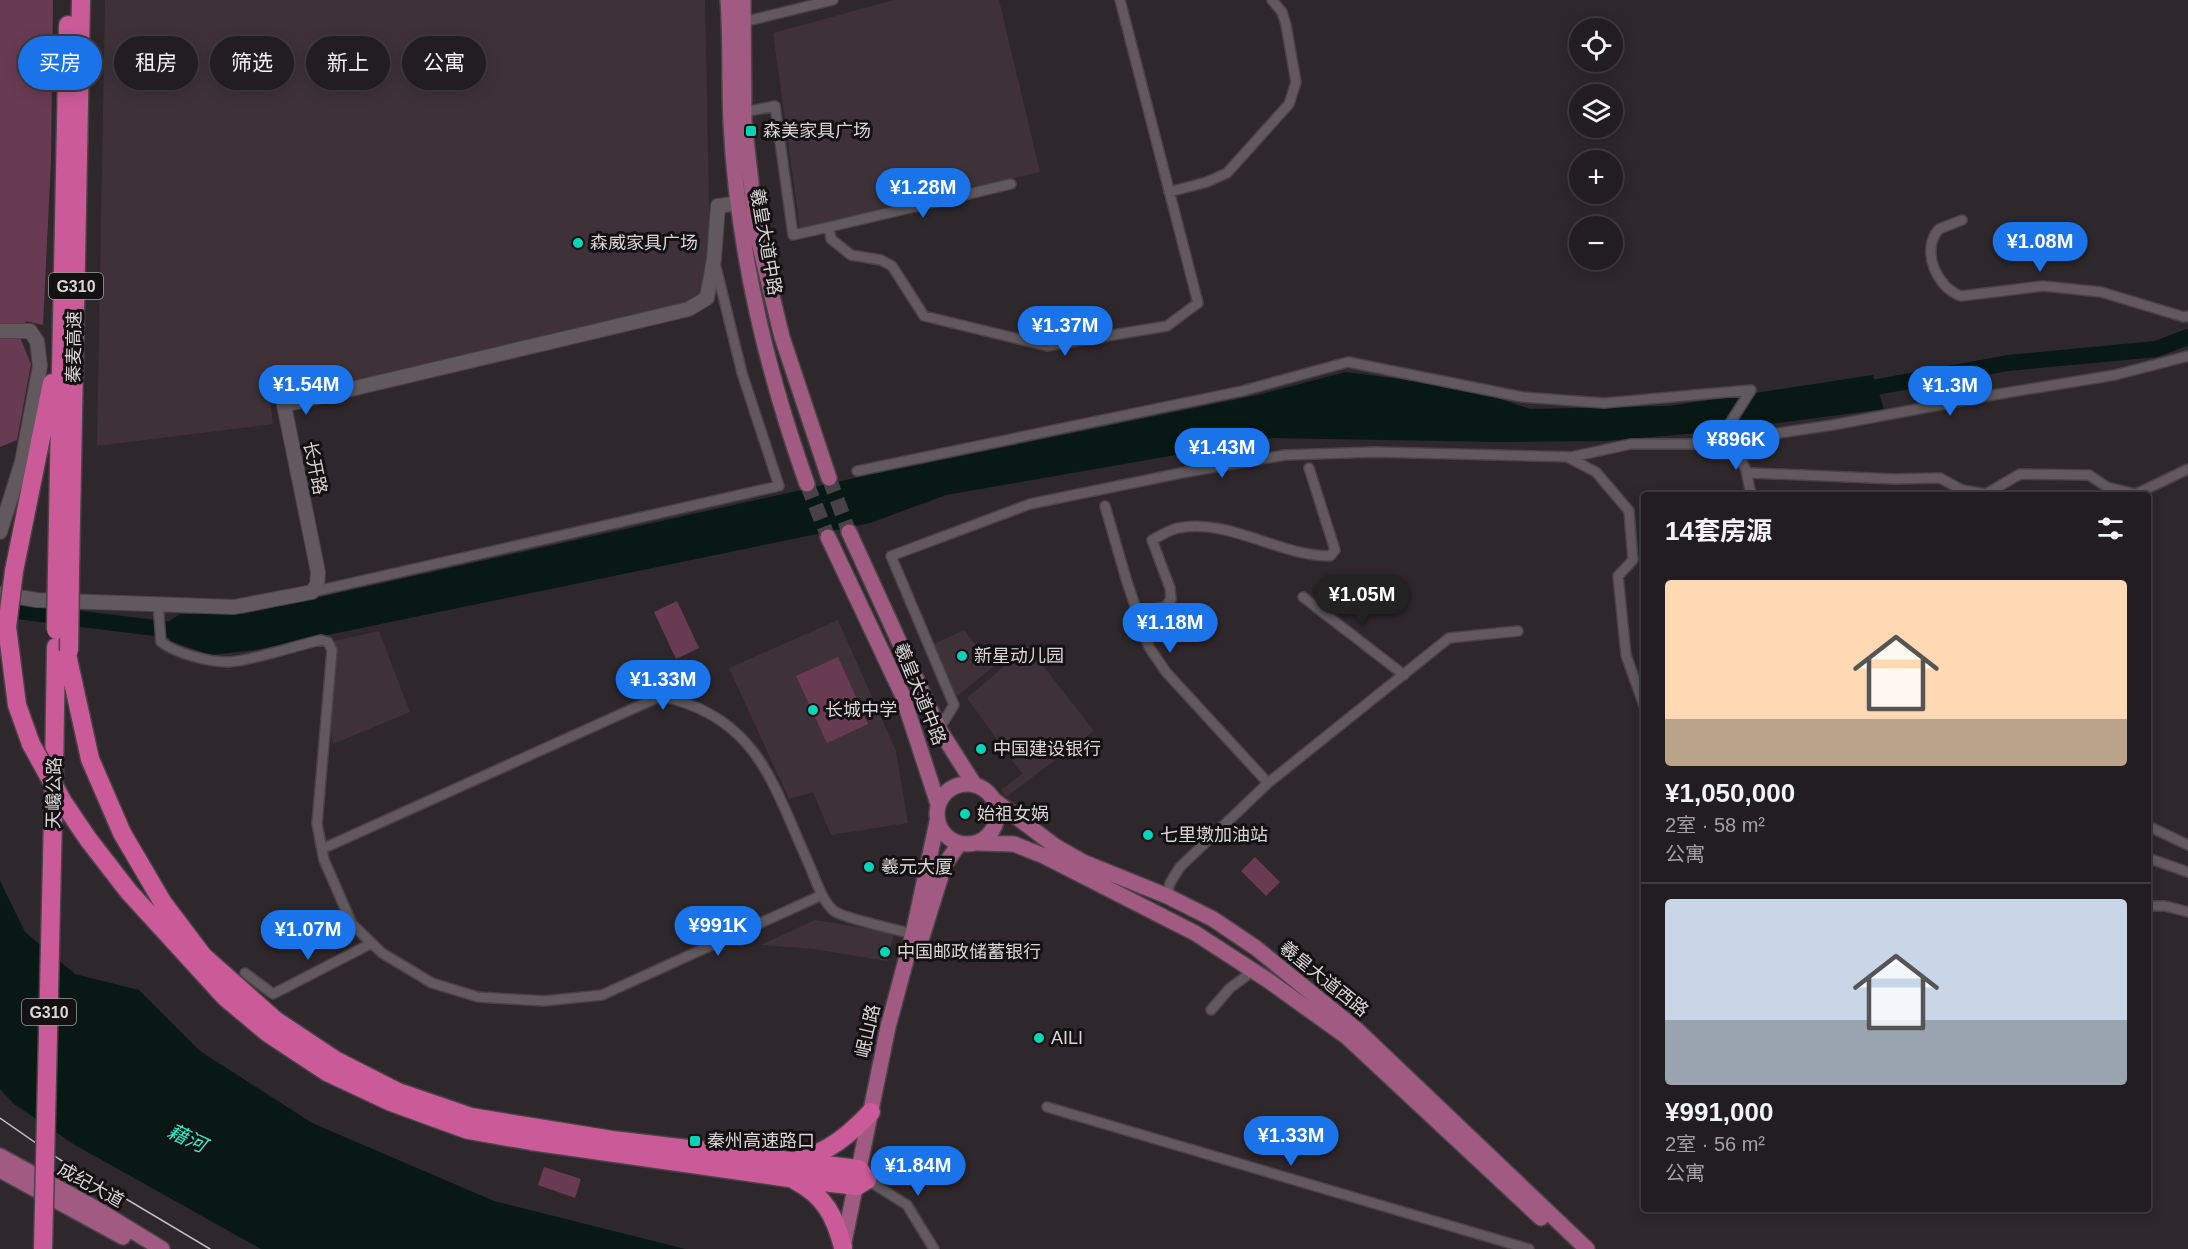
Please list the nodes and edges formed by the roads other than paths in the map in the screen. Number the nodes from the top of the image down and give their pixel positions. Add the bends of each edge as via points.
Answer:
1 (69, 0) edge
2 (81, 0) edge
3 (728, 0) edge
4 (743, 0) edge
5 (832, 0) edge
6 (1120, 0) edge
7 (1272, 0) edge
8 (737, 23) junction
9 (738, 113) junction
10 (1011, 184) dead end
11 (1169, 192) junction
12 (739, 203) junction
13 (1962, 220) dead end
14 (829, 227) junction
15 (714, 259) junction
16 (2188, 316) edge
17 (0, 331) edge
18 (61, 337) junction
19 (2188, 357) edge
20 (1736, 441) junction
21 (1706, 444) junction
22 (1566, 456) junction
23 (1309, 468) dead end
24 (2188, 469) edge
25 (857, 471) dead end
26 (1752, 473) junction
27 (829, 478) tunnel mouth
28 (807, 484) tunnel mouth
29 (1750, 492) edge
30 (1756, 492) edge
31 (1974, 492) edge
32 (1989, 492) edge
33 (2128, 492) edge
34 (2140, 492) edge
35 (1105, 506) dead end
36 (0, 532) edge
37 (849, 532) tunnel mouth
38 (828, 537) tunnel mouth
39 (312, 592) junction
40 (0, 594) edge
41 (1303, 597) dead end
42 (158, 604) junction
43 (1137, 612) junction
44 (1518, 631) dead end
45 (68, 655) junction
46 (1404, 675) junction
47 (1641, 698) edge
48 (939, 729) junction
49 (1268, 783) junction
50 (974, 784) junction
51 (994, 800) junction
52 (938, 804) junction
53 (938, 822) junction
54 (2151, 827) edge
55 (978, 843) junction
56 (959, 844) junction
57 (2188, 845) edge
58 (322, 849) junction
59 (2151, 859) edge
60 (2188, 872) edge
61 (822, 895) junction
62 (1167, 896) junction
63 (2151, 906) edge
64 (2188, 912) edge
65 (913, 934) junction
66 (372, 943) junction
67 (1253, 971) junction
68 (245, 973) dead end
69 (1211, 1010) dead end
70 (1047, 1107) dead end
71 (871, 1113) junction
72 (0, 1156) edge
73 (0, 1170) edge
74 (790, 1170) junction
75 (861, 1178) junction
76 (846, 1248) edge
77 (43, 1249) edge
78 (49, 1249) edge
79 (143, 1249) edge
80 (162, 1249) edge
81 (934, 1249) edge
82 (1529, 1249) edge
83 (1573, 1249) edge
84 (1587, 1249) edge

1 - 18 highway, 秦麦高速 / G310
2 - 45 highway, 秦麦高速 / G310, bridge
3 - 8 main road, 羲皇大道中路
4 - 8 main road, 羲皇大道中路
5 - 8 street
6 - 11 street
7 - 11 street via 1286,24 1296,82 1289,104 1227,173
8 - 9 main road, 羲皇大道中路
9 - 12 main road, 羲皇大道中路
9 - 14 street via 775,106 793,235
9 - 27 main road, 羲皇大道中路 via 757,234 782,337
10 - 14 street
11 - 14 street via 1198,303 1167,326 1047,346 924,316 892,266 851,255 831,239
12 - 15 street, 长开路 via 718,206
12 - 28 main road, 羲皇大道中路 via 765,343
13 - 16 street via 1940,229 1931,246 1939,282 1953,293 1961,296 2043,286 2101,292
15 - 39 street, 长开路 via 707,298 689,309 284,405 318,572
15 - 39 street via 742,373 779,486
17 - 36 street via 30,331 37,341 40,366 22,462
18 - 74 highway, bridge via 14,571 7,627 17,705 31,744 63,802 129,892 225,997 268,1034 327,1072 391,1102 468,1130 531,1141
18 - 77 highway, 天巉公路 / G310, bridge
19 - 20 street via 2115,375
20 - 21 street
20 - 26 street
20 - 29 street
21 - 22 street via 1631,444
21 - 25 street via 1723,434 1751,390 1604,403 1522,397 1348,362 1242,391
22 - 47 street via 1596,472 1629,512 1633,560 1618,576 1626,655
22 - 48 street via 1375,452 1285,455 1030,504 891,556 954,705
23 - 43 street via 1335,550 1330,556 1207,527 1177,528 1152,540 1171,599 1165,607
24 - 34 street
26 - 30 street
26 - 31 street via 1940,477 1962,490
32 - 33 street via 2020,474 2089,475 2107,487
35 - 43 street
37 - 48 main road, 羲皇大道中路
38 - 52 main road, 羲皇大道中路 via 902,694
39 - 42 street via 234,608
40 - 42 street via 37,600
41 - 46 street
42 - 58 street via 161,642 209,659 229,662 321,640 328,642 332,650 317,824
43 - 49 street via 1149,647 1166,672
44 - 46 street via 1449,638
45 - 74 highway via 90,759 122,833 163,903 204,956 275,1020 335,1060 388,1087 471,1117
45 - 78 highway, 天巉公路 / G310, bridge via 61,776
46 - 49 street
48 - 50 main road, 羲皇大道中路
49 - 62 street via 1180,867
50 - 51 main road
50 - 52 main road via 956,786
51 - 55 main road via 996,825
51 - 62 main road, 羲皇大道西路 via 1073,856
52 - 53 main road
53 - 56 main road via 948,838
53 - 65 main road, 岷山路
54 - 57 street
55 - 56 main road
55 - 67 main road, 羲皇大道西路 via 1014,844 1044,856 1195,933
56 - 75 main road, 岷山路 via 944,866 933,894
58 - 61 street via 661,696 691,703 714,715 732,726 748,744 774,787
58 - 66 street via 352,924
59 - 60 street
61 - 65 street via 835,911
61 - 66 street via 602,995 544,1001 478,997 432,983
62 - 84 main road, 羲皇大道西路 via 1213,919 1256,948 1356,1029
63 - 64 street
65 - 71 main road, 岷山路 via 888,1027
66 - 68 street via 273,994
67 - 69 street via 1230,988
67 - 83 main road, 羲皇大道西路 via 1347,1037
70 - 82 street
71 - 74 highway via 837,1143
71 - 75 main road, 岷山路
72 - 80 main road, 成纪大道
73 - 79 main road, 成纪大道
74 - 75 highway
74 - 76 highway via 827,1204
75 - 76 main road, 岷山路
75 - 81 street via 907,1205

